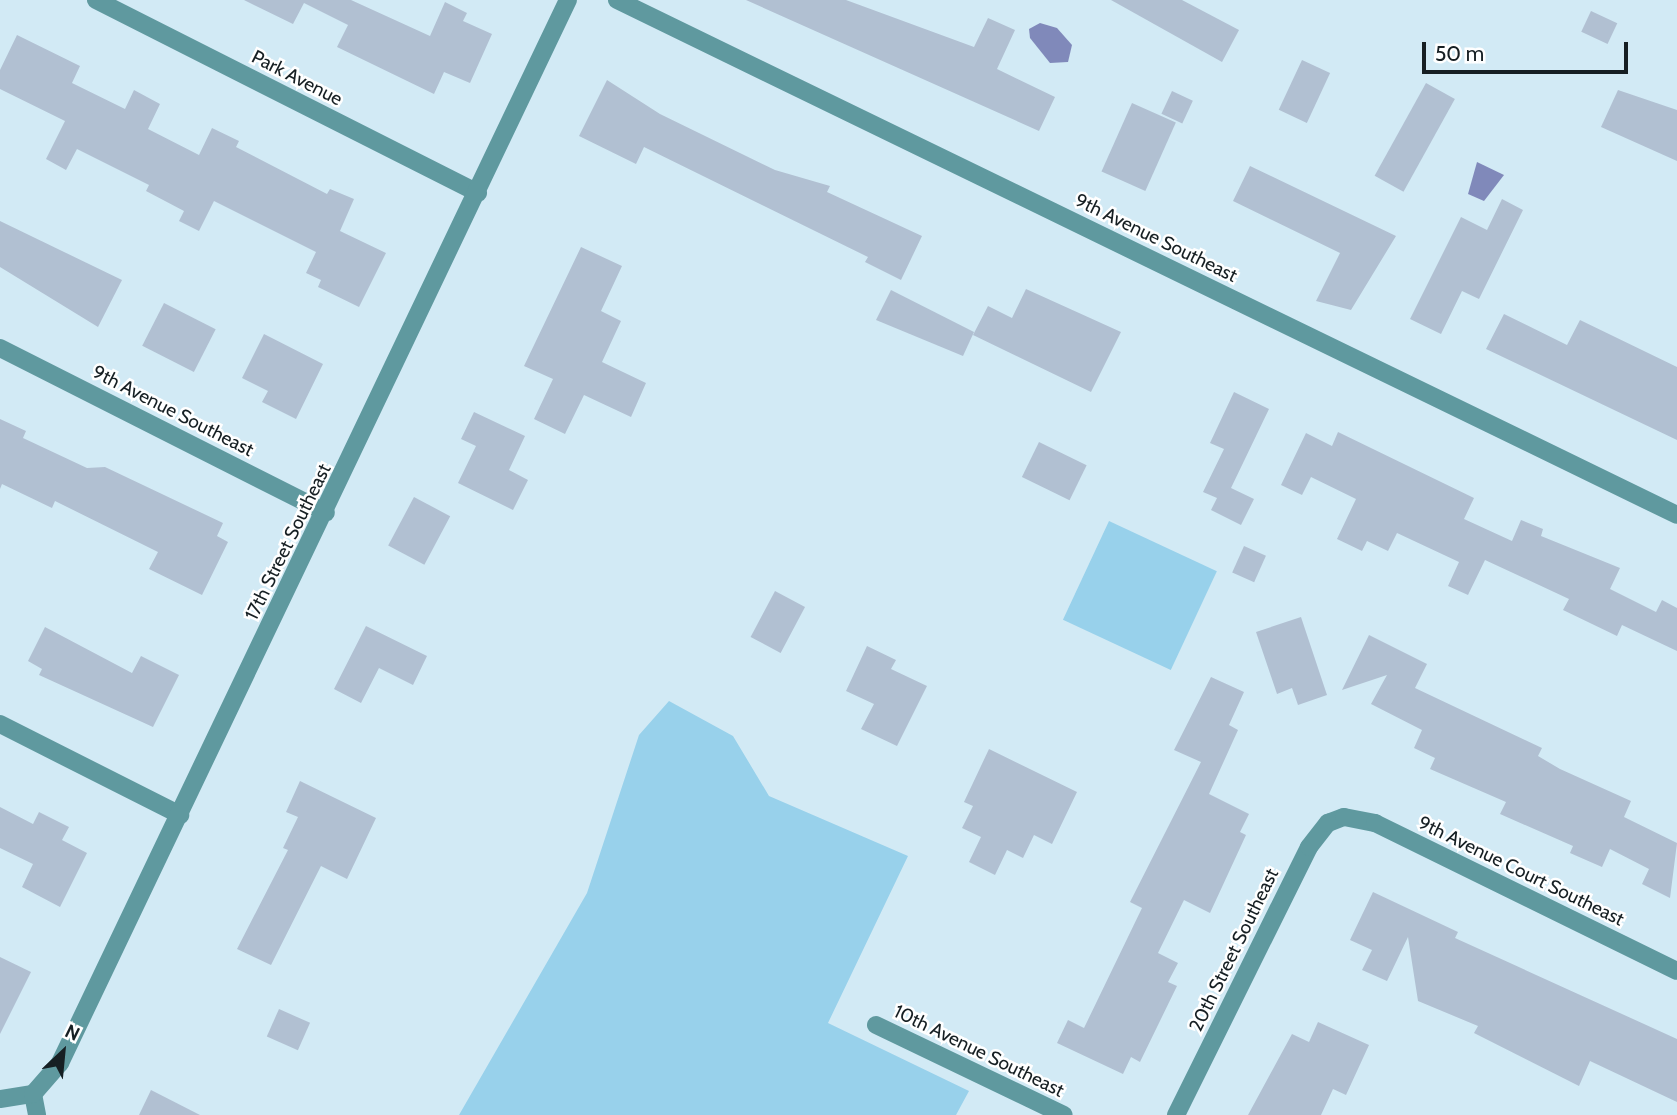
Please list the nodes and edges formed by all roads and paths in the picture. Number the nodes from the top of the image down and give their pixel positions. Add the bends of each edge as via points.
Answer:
1 (96, 0) edge
2 (568, 0) edge
3 (617, 0) edge
4 (478, 193) junction
5 (0, 348) edge
6 (326, 513) junction
7 (1677, 515) edge
8 (0, 724) edge
9 (180, 815) junction
10 (1344, 817) joint
11 (1677, 971) edge
12 (876, 1025) dead end
13 (33, 1094) junction
14 (0, 1099) edge
15 (37, 1115) edge
16 (1064, 1115) edge
17 (1176, 1115) edge

1 - 4 street, Park Avenue
2 - 4 street, 17th Street Southeast
3 - 7 street, 9th Avenue Southeast
4 - 6 street, 17th Street Southeast
5 - 6 street, 9th Avenue Southeast
6 - 9 street, 17th Street Southeast
8 - 9 street
9 - 13 street, 17th Street Southeast via 60,1063
10 - 11 street, 9th Avenue Court Southeast via 1375,823
10 - 17 street, 20th Street Southeast via 1328,824 1309,848
12 - 16 street, 10th Avenue Southeast
13 - 14 street
13 - 15 street

